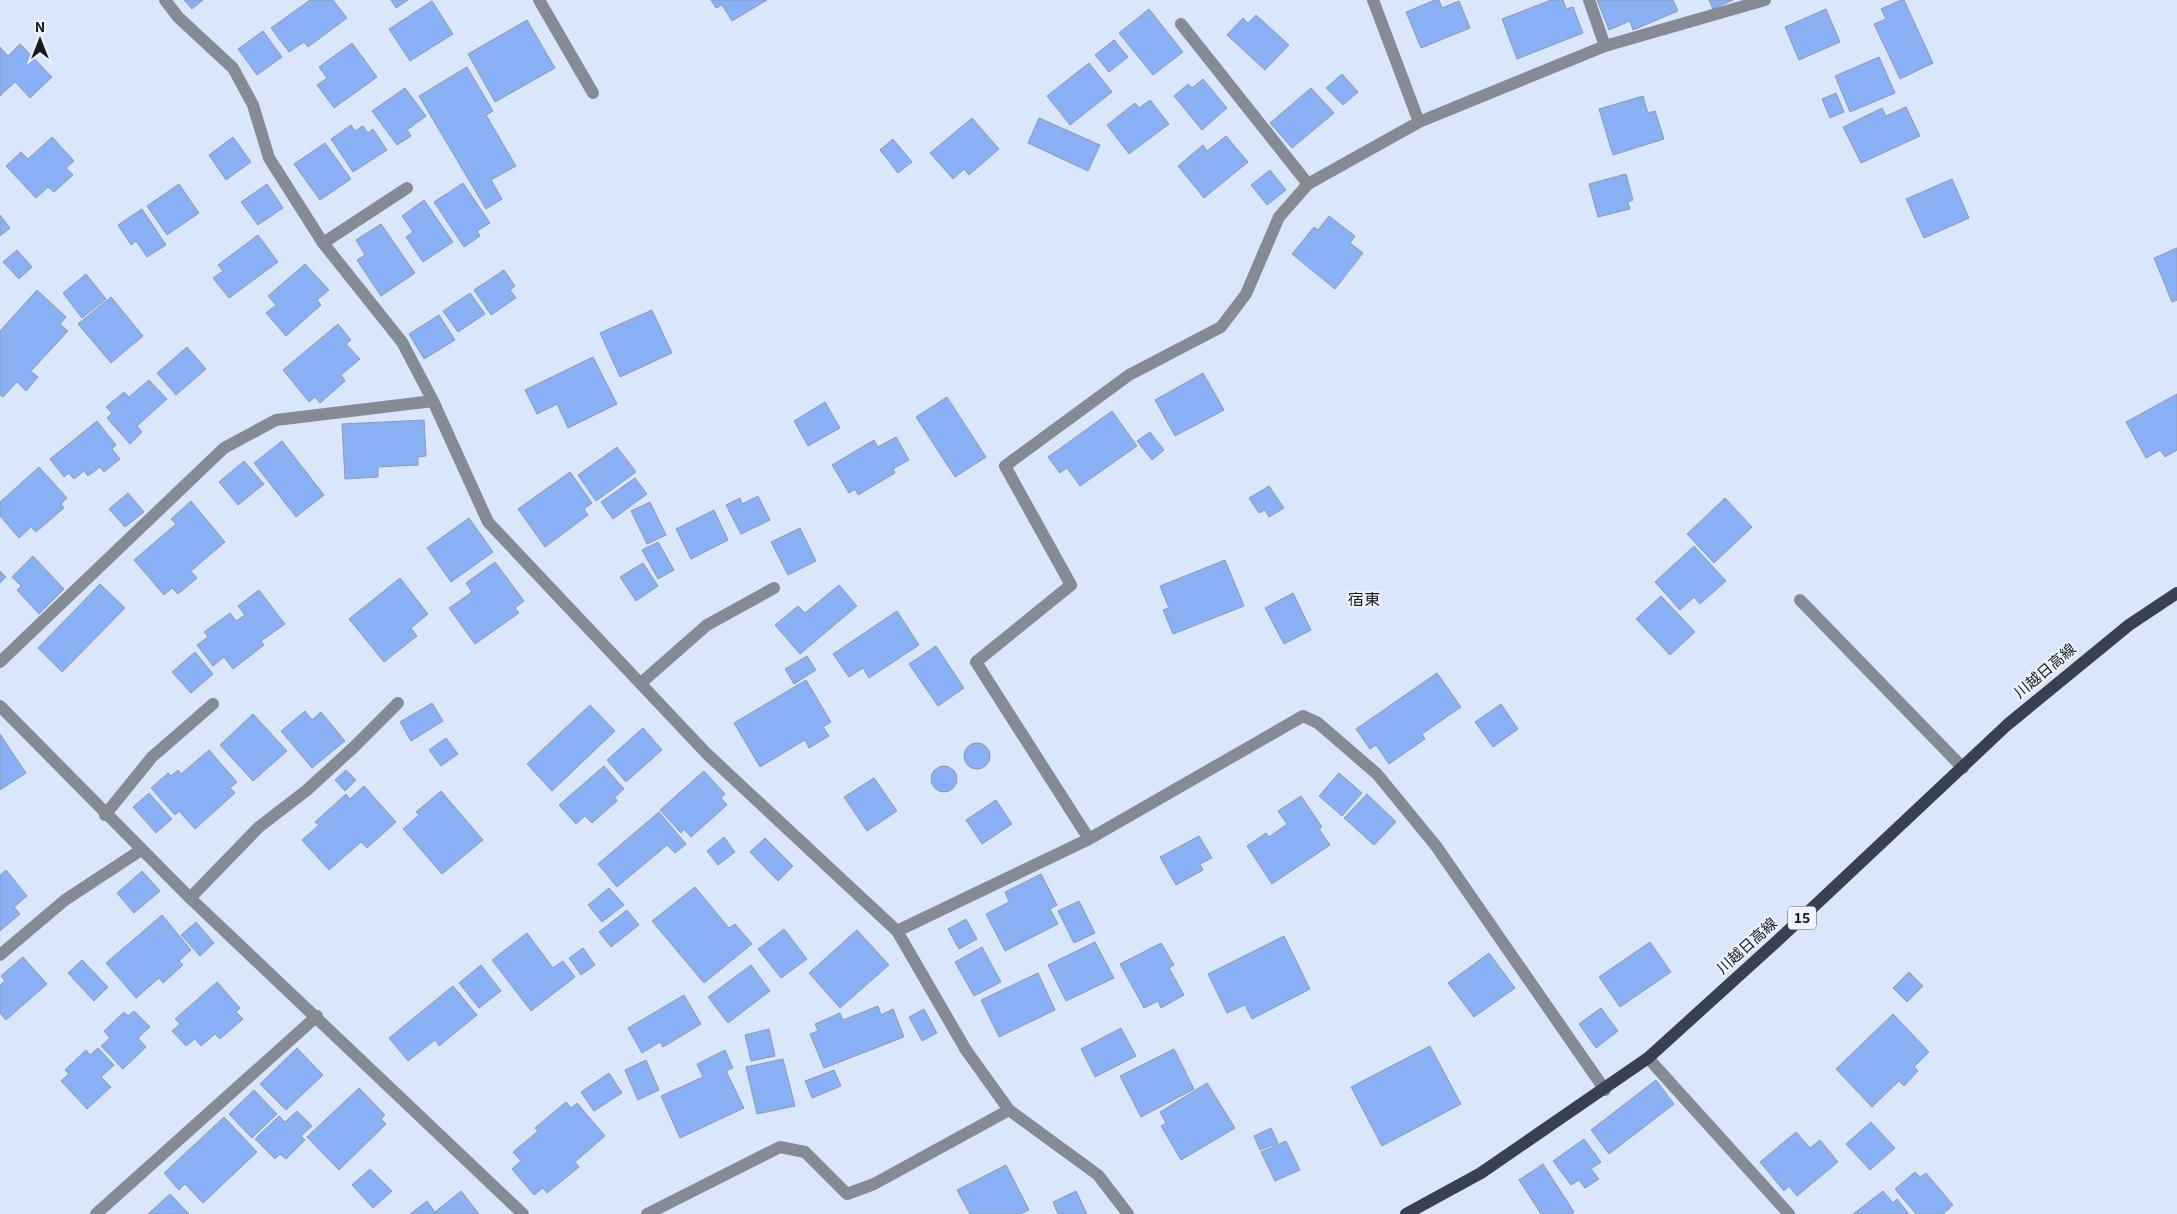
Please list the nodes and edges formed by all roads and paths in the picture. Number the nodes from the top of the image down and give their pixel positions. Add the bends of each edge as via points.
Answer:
1 (165, 0) edge
2 (539, 0) edge
3 (1373, 0) edge
4 (1589, 0) edge
5 (1765, 0) edge
6 (1181, 24) dead end
7 (1605, 46) junction
8 (593, 93) dead end
9 (1419, 122) junction
10 (1308, 184) junction
11 (407, 188) dead end
12 (323, 243) junction
13 (433, 401) junction
14 (774, 588) dead end
15 (2177, 593) edge
16 (1800, 600) dead end
17 (0, 662) edge
18 (641, 683) junction
19 (398, 703) dead end
20 (214, 704) dead end
21 (0, 706) edge
22 (1963, 768) junction
23 (106, 815) junction
24 (1089, 839) junction
25 (141, 850) junction
26 (190, 898) junction
27 (897, 930) junction
28 (0, 955) edge
29 (317, 1016) junction
30 (1648, 1058) junction
31 (1605, 1090) junction
32 (1009, 1110) junction
33 (96, 1214) edge
34 (523, 1214) edge
35 (647, 1214) edge
36 (1128, 1214) edge
37 (1406, 1214) edge
38 (1789, 1214) edge

1 - 12 street via 178,17 233,68 253,105 269,158
2 - 8 street
3 - 9 street
4 - 7 street
5 - 7 street
6 - 10 street
7 - 9 street
9 - 10 street
10 - 24 street via 1279,217 1246,294 1221,327 1129,376 1004,466 1071,585 976,662
11 - 12 street
12 - 13 street via 402,342
13 - 17 street via 276,420 224,448
13 - 18 street via 488,522
14 - 18 street via 707,625
15 - 22 main road, 川越日高線 / 15 via 2129,625 2062,678
16 - 22 street
18 - 27 street via 707,754
19 - 26 street via 334,766 259,827
20 - 23 street via 152,757
21 - 23 street
22 - 30 main road, 川越日高線 / 15
23 - 25 street
24 - 27 street
24 - 31 street via 1303,716 1318,722 1377,774 1436,846
25 - 26 street
25 - 28 street via 65,900
26 - 29 street
27 - 32 street via 966,1050
29 - 33 street
29 - 34 street
30 - 31 main road, 川越日高線 / 15
30 - 38 street
31 - 37 main road, 川越日高線 / 15 via 1481,1173
32 - 35 street via 874,1184 847,1194 805,1152 780,1147
32 - 36 street via 1098,1175

